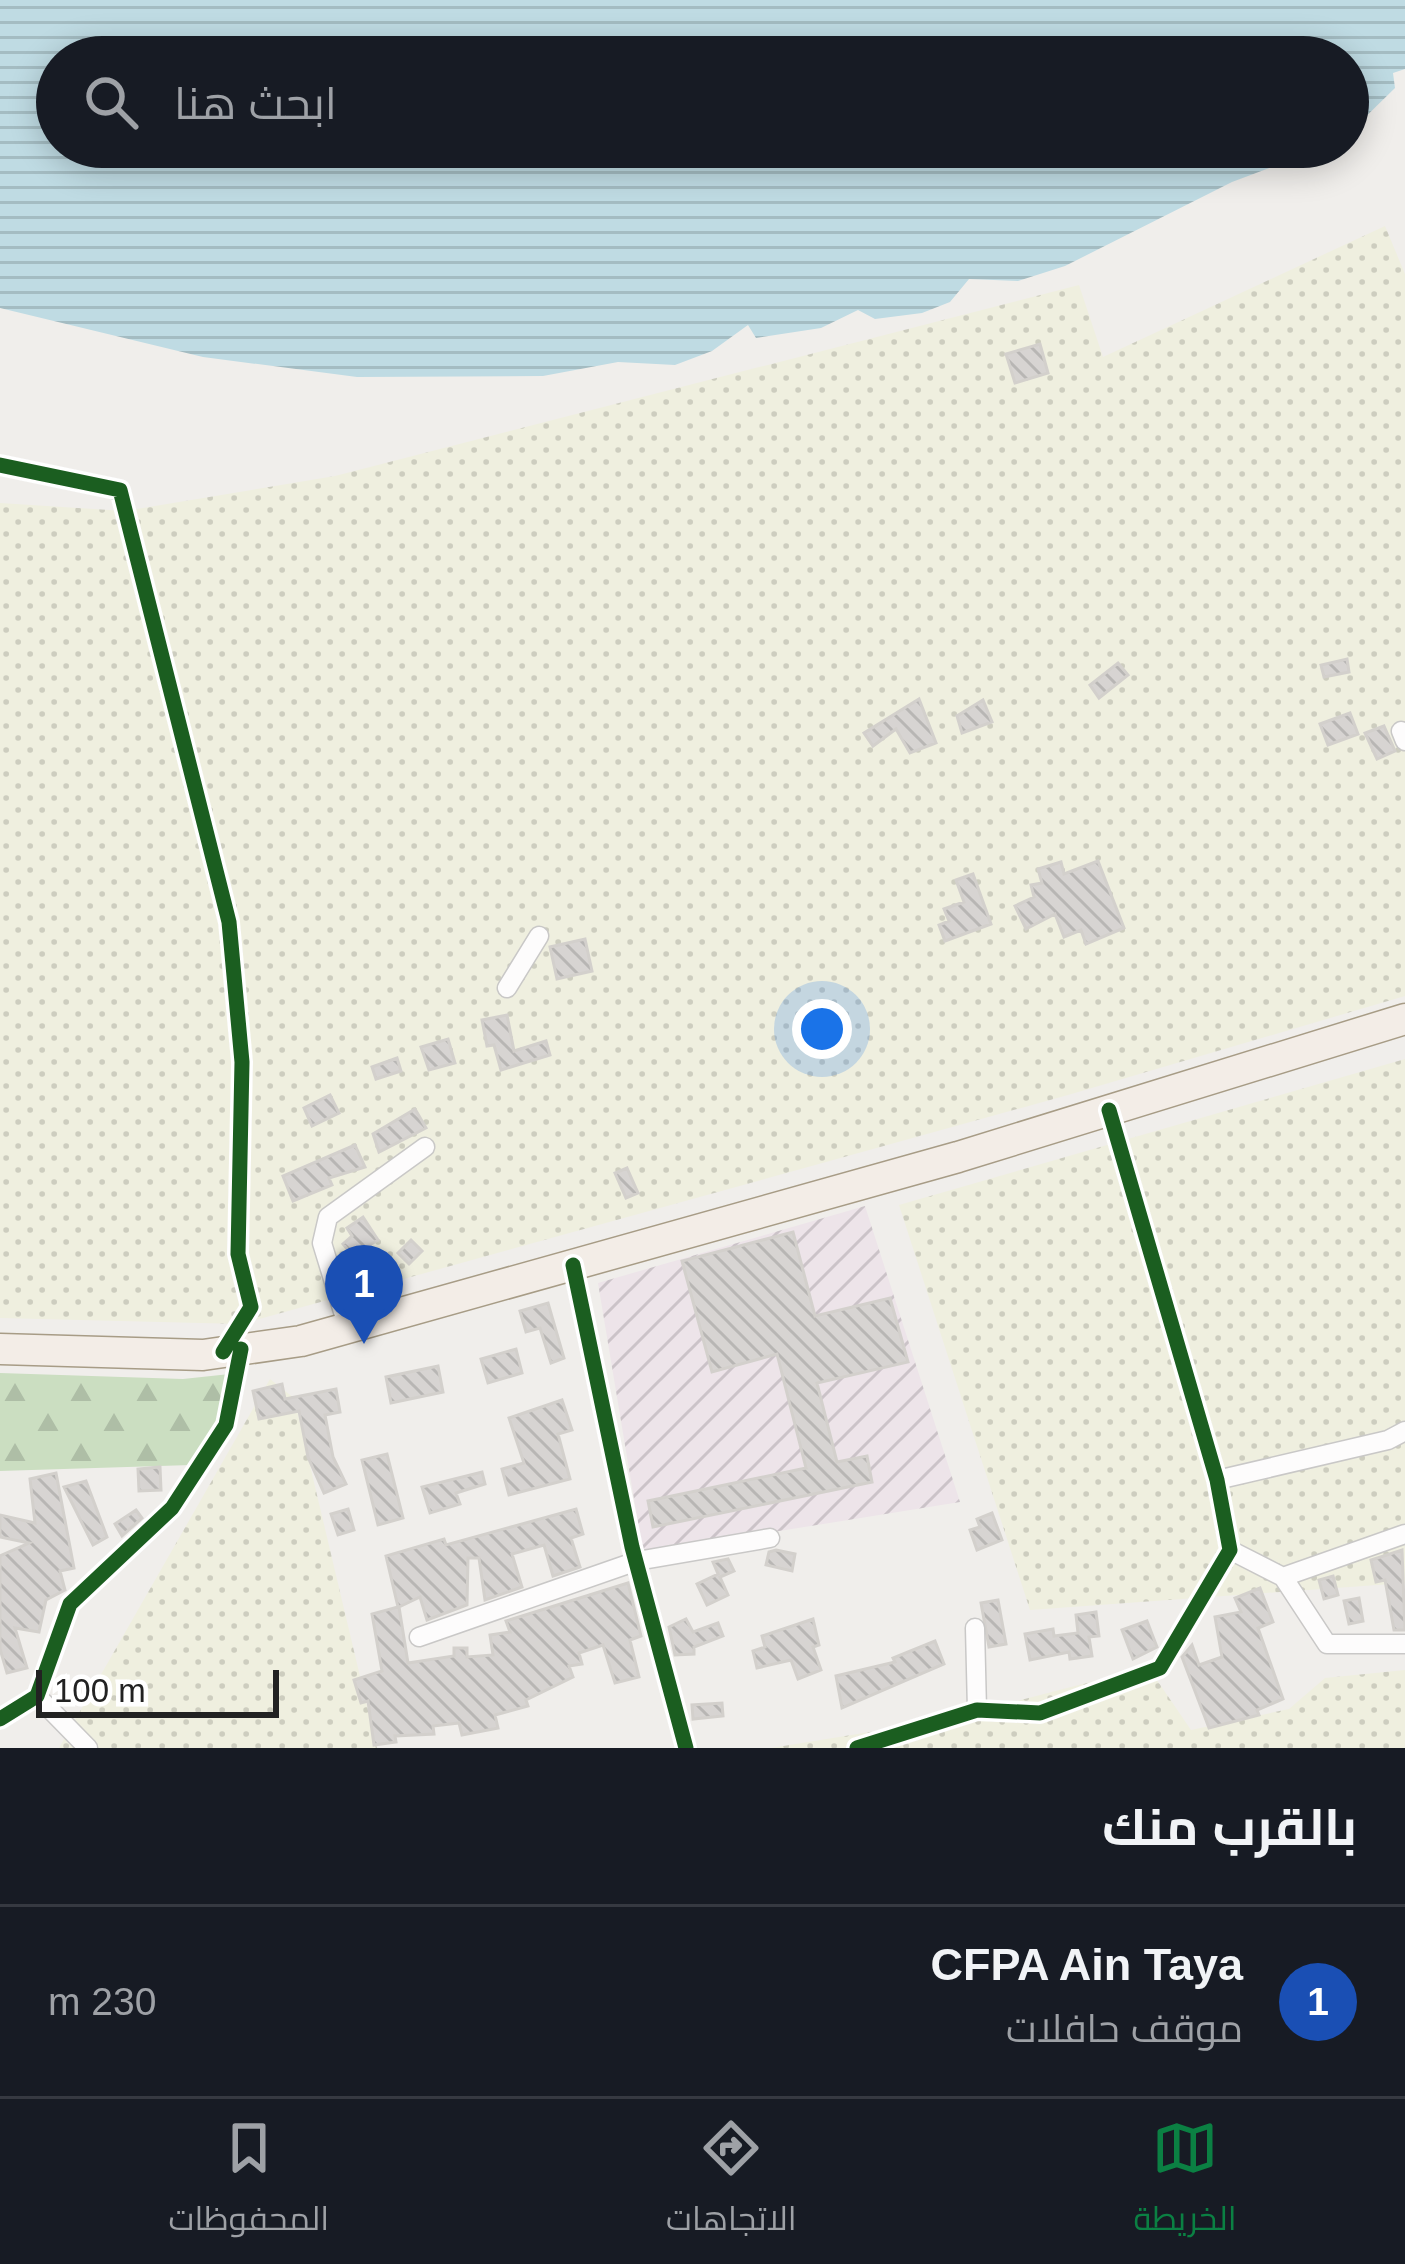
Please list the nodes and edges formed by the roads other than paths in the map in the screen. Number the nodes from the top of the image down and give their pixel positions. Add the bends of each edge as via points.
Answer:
1 (0, 465) edge
2 (539, 935) dead end
3 (507, 988) dead end
4 (1405, 1018) edge
5 (1109, 1110) junction
6 (424, 1148) dead end
7 (573, 1265) junction
8 (348, 1328) junction
9 (0, 1348) edge
10 (232, 1351) junction
11 (1405, 1431) edge
12 (1217, 1480) junction
13 (1405, 1534) edge
14 (770, 1538) dead end
15 (1231, 1550) junction
16 (638, 1561) junction
17 (1282, 1577) junction
18 (976, 1628) dead end
19 (419, 1636) dead end
20 (1405, 1644) edge
21 (37, 1696) junction
22 (977, 1710) junction
23 (0, 1719) edge
24 (88, 1748) edge
25 (686, 1748) edge
26 (857, 1748) edge

1 - 10 street via 120,490 230,922 242,1062 238,1253 251,1307
2 - 3 street
4 - 5 main road
5 - 7 main road
5 - 12 street
6 - 8 street via 328,1217 322,1243
7 - 8 main road
7 - 16 street
8 - 10 main road
9 - 10 main road
10 - 21 street via 226,1424 172,1508 70,1604
11 - 12 street
12 - 15 street
13 - 17 street
14 - 16 street
15 - 17 street
15 - 22 street via 1160,1668 1040,1713
16 - 19 street
16 - 25 street
17 - 20 street via 1327,1644
18 - 22 street
21 - 23 street
21 - 24 street
22 - 26 street

